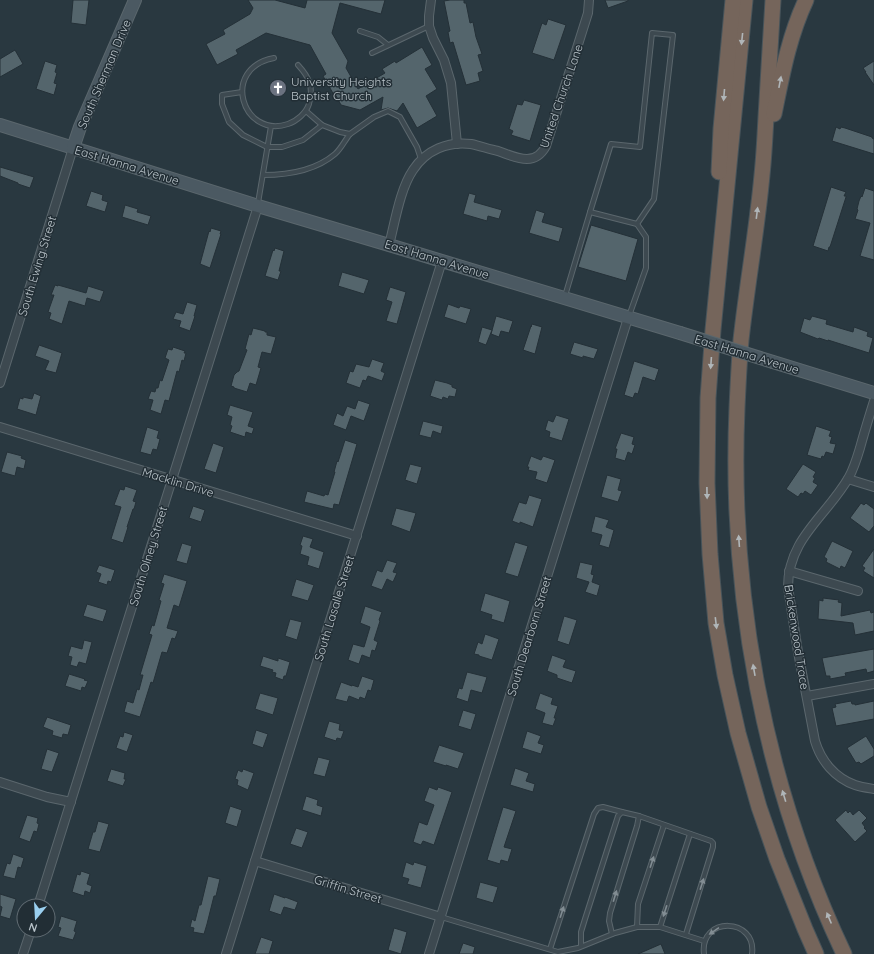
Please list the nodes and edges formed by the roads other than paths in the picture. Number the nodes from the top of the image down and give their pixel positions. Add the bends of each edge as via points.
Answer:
1 (135, 0) edge
2 (431, 0) edge
3 (589, 0) edge
4 (733, 0) edge
5 (746, 0) edge
6 (774, 0) edge
7 (805, 0) edge
8 (430, 26) junction
9 (360, 31) dead end
10 (388, 45) junction
11 (372, 52) dead end
12 (274, 58) dead end
13 (298, 65) dead end
14 (242, 92) junction
15 (306, 111) junction
16 (0, 125) edge
17 (322, 125) junction
18 (271, 126) junction
19 (350, 134) junction
20 (457, 144) junction
21 (267, 147) junction
22 (73, 148) junction
23 (421, 160) junction
24 (263, 175) junction
25 (762, 176) junction
26 (258, 206) junction
27 (590, 212) junction
28 (637, 224) junction
29 (389, 245) junction
30 (442, 261) junction
31 (564, 298) junction
32 (628, 318) junction
33 (713, 330) junction
34 (0, 383) edge
35 (874, 393) edge
36 (874, 402) edge
37 (0, 427) edge
38 (848, 479) junction
39 (172, 480) junction
40 (874, 487) edge
41 (356, 536) junction
42 (789, 571) junction
43 (858, 591) dead end
44 (874, 684) edge
45 (806, 696) junction
46 (0, 782) edge
47 (874, 789) edge
48 (71, 802) junction
49 (622, 812) junction
50 (639, 816) junction
51 (664, 825) junction
52 (690, 834) junction
53 (255, 861) junction
54 (41, 898) edge
55 (441, 917) junction
56 (637, 927) junction
57 (660, 927) junction
58 (612, 934) junction
59 (686, 934) junction
60 (28, 938) edge
61 (704, 941) junction
62 (581, 946) junction
63 (550, 949) junction
64 (569, 952) edge
65 (23, 954) edge
66 (226, 954) edge
67 (430, 954) edge
68 (704, 954) edge
69 (752, 954) edge
70 (816, 954) edge
71 (844, 954) edge

1 - 22 main road, South Sherman Drive
2 - 8 street
3 - 20 street, United Church Lane via 588,13 542,152 528,159 471,144
4 -> 33 highway via 721,129
5 -> 33 highway
6 - 25 highway
25 -> 7 highway via 784,62
8 - 10 lane
8 - 20 street via 451,83
9 - 10 lane via 378,37
10 - 11 lane
12 - 14 lane via 256,64 243,83
13 - 15 lane via 306,73 310,84 311,95
14 - 18 lane via 245,106 251,115
14 - 21 lane via 222,94 222,104 229,122 243,135
15 - 17 lane
15 - 18 lane via 293,123
16 - 22 main road, East Hanna Avenue
17 - 19 lane
17 - 21 lane via 303,140 282,147
18 - 21 lane
19 - 23 lane via 374,117 388,111 400,117 417,147
19 - 24 lane via 336,153 316,167 294,173
20 - 23 street, United Church Lane via 432,151
21 - 24 lane
22 - 26 main road, East Hanna Avenue
22 - 34 street, South Ewing Street
23 - 29 street, United Church Lane via 404,188
24 - 26 lane
71 -> 25 highway via 812,877 782,789 759,696 744,604 737,511 737,409 741,340
26 - 29 main road, East Hanna Avenue
26 - 39 street, South Olney Street
27 - 28 lane
27 - 28 lane via 611,144 640,147 652,33 673,35 654,199
27 - 31 lane
28 - 32 lane via 646,237 646,268
29 - 30 main road, East Hanna Avenue
30 - 31 main road, East Hanna Avenue
30 - 41 street, South Lasalle Street
31 - 32 main road, East Hanna Avenue
32 - 35 main road, East Hanna Avenue, bridge
32 - 55 street, South Dearborn Street
33 -> 70 highway via 707,420 707,509 714,605 721,658 738,733 759,807 789,891
36 - 38 street, Brickenwood Trace
37 - 39 street, Macklin Drive
38 - 40 street
38 - 42 street, Brickenwood Trace via 802,539
39 - 41 street, Macklin Drive
39 - 48 street, South Olney Street
41 - 53 street, South Lasalle Street
42 - 43 street
42 - 45 street, Brickenwood Trace via 788,596
44 - 45 street
45 - 47 street, Brickenwood Trace via 815,741 826,764 846,781
46 - 48 street
48 - 54 street, South Olney Street
49 - 50 lane
49 - 62 lane via 618,816 581,932
63 -> 49 lane via 594,814 598,808 603,807
50 - 51 lane
58 -> 50 lane via 610,913
51 - 52 lane
56 -> 51 lane via 638,904
52 -> 57 lane
59 -> 52 lane via 713,847 711,841
53 - 55 street, Griffin Street
53 - 66 street, South Lasalle Street
55 - 63 lane
55 - 67 street, South Dearborn Street
56 - 57 lane
56 - 58 lane
57 - 59 lane
58 - 62 lane
59 - 61 lane
60 - 65 street
61 - 68 lane
69 -> 61 lane via 751,940 740,928 732,925 715,928
62 - 64 lane
63 - 64 lane

